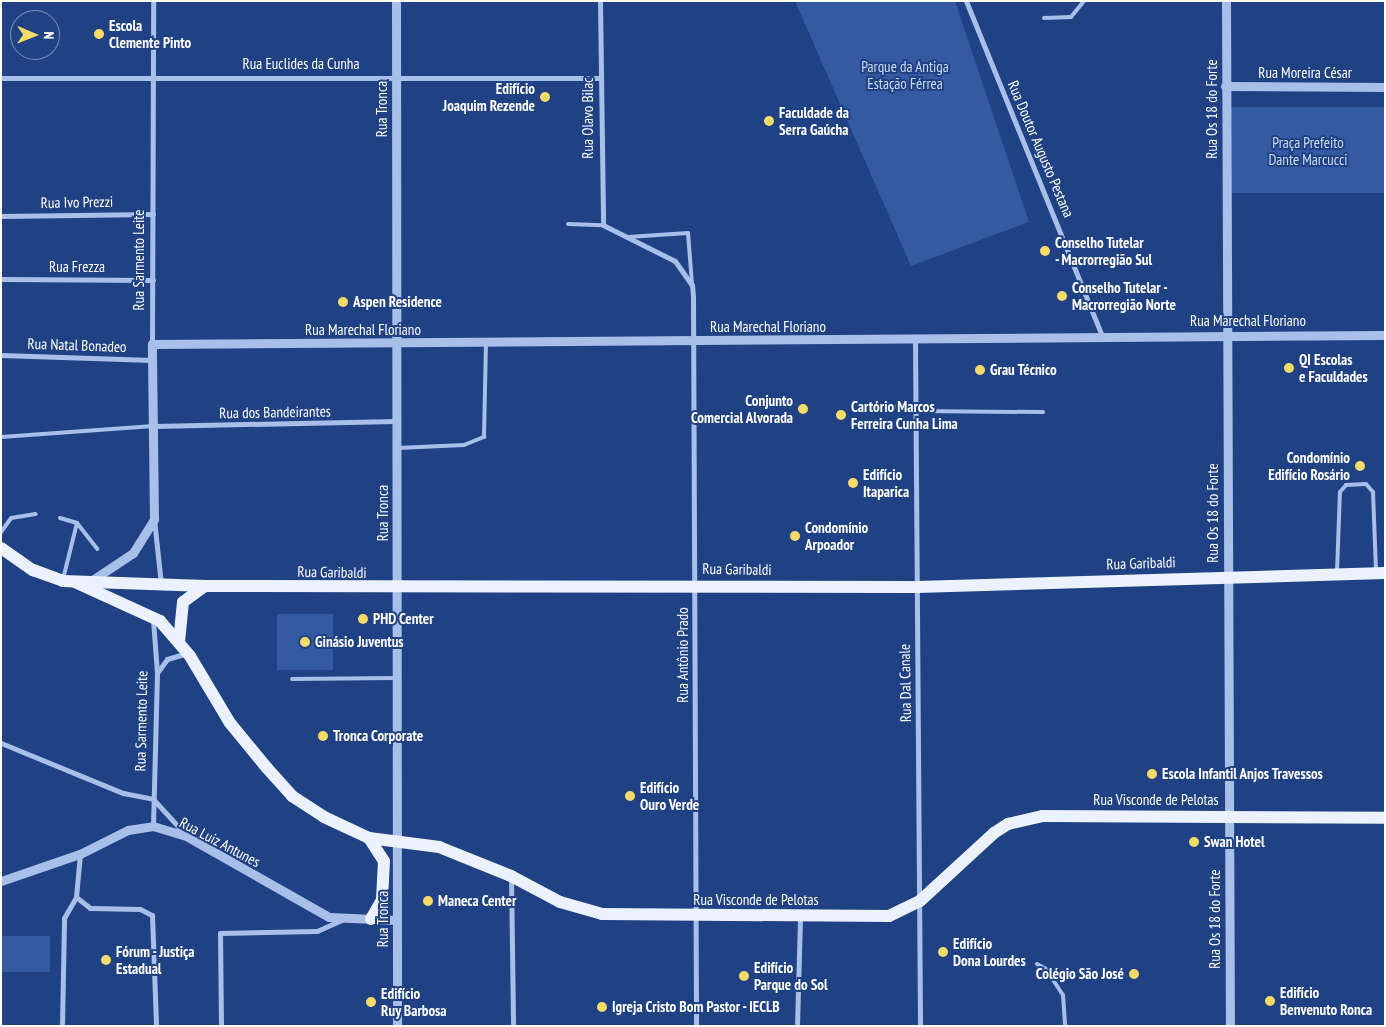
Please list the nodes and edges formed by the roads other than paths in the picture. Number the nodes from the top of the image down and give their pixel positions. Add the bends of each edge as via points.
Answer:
1 (153, 1) edge
2 (396, 1) edge
3 (600, 1) edge
4 (966, 1) edge
5 (1084, 1) edge
6 (1226, 1) edge
7 (1044, 18) dead end
8 (154, 76) junction
9 (396, 77) junction
10 (1, 78) edge
11 (600, 78) junction
12 (1225, 86) junction
13 (1385, 87) edge
14 (153, 214) junction
15 (1, 216) edge
16 (568, 224) dead end
17 (603, 225) junction
18 (626, 237) junction
19 (1, 279) edge
20 (153, 280) junction
21 (692, 284) junction
22 (1227, 335) junction
23 (1385, 335) edge
24 (1102, 336) junction
25 (915, 340) junction
26 (695, 341) junction
27 (396, 343) junction
28 (486, 343) junction
29 (152, 344) junction
30 (1, 355) edge
31 (152, 360) junction
32 (893, 407) dead end
33 (916, 408) junction
34 (1042, 412) dead end
35 (396, 421) junction
36 (154, 426) junction
37 (1, 437) edge
38 (396, 448) junction
39 (36, 514) dead end
40 (60, 518) dead end
41 (154, 519) junction
42 (77, 523) junction
43 (1, 532) edge
44 (1, 548) edge
45 (97, 550) dead end
46 (1337, 572) junction
47 (1380, 573) edge
48 (1227, 576) junction
49 (69, 582) junction
50 (88, 582) junction
51 (696, 584) junction
52 (161, 585) junction
53 (206, 586) junction
54 (917, 587) junction
55 (397, 589) junction
56 (153, 617) junction
57 (179, 642) junction
58 (190, 656) junction
59 (157, 673) junction
60 (396, 678) junction
61 (292, 679) dead end
62 (1, 743) edge
63 (154, 799) junction
64 (1228, 816) junction
65 (1385, 818) edge
66 (153, 826) junction
67 (188, 837) junction
68 (369, 838) junction
69 (396, 839) junction
70 (80, 854) junction
71 (511, 876) junction
72 (1, 881) edge
73 (76, 897) junction
74 (920, 901) junction
75 (694, 916) junction
76 (800, 917) junction
77 (371, 919) junction
78 (342, 920) junction
79 (397, 920) junction
80 (1037, 964) dead end
81 (62, 1026) edge
82 (156, 1026) edge
83 (221, 1026) edge
84 (397, 1026) edge
85 (513, 1026) edge
86 (696, 1026) edge
87 (797, 1026) edge
88 (920, 1026) edge
89 (1065, 1026) edge
90 (1230, 1026) edge

1 - 8 street, Rua Sarmento Leite
2 - 9 street, Rua Tronca
3 - 11 street, Rua Olavo Bilac
4 - 24 street, Rua Doutor Augusto Pestana
5 - 7 lane via 1071,17
6 - 12 street, Rua Os 18 do Forte
8 - 9 street, Rua Euclides da Cunha
8 - 10 street, Rua Euclides da Cunha
8 - 14 street, Rua Sarmento Leite
9 - 11 street, Rua Euclides da Cunha
9 - 27 street, Rua Tronca
11 - 17 street, Rua Olavo Bilac
12 - 13 street, Rua Moreira César
12 - 22 street, Rua Os 18 do Forte
14 - 15 street, Rua Ivo Prezzi
14 - 20 street, Rua Sarmento Leite
16 - 17 lane
17 - 18 street, Rua Antônio Prado via 610,232
18 - 21 street, Rua Antônio Prado via 675,261
18 - 21 lane, Rua Antônio Prado via 688,233
19 - 20 street, Rua Frezza
20 - 29 street, Rua Sarmento Leite
21 - 26 street, Rua Antônio Prado
22 - 23 street, Rua Marechal Floriano
22 - 24 street, Rua Marechal Floriano
22 - 48 street, Rua Os 18 do Forte
24 - 25 street, Rua Marechal Floriano
25 - 26 street, Rua Marechal Floriano
25 - 33 street, Rua Dal Canale
26 - 28 street, Rua Marechal Floriano
26 - 51 street, Rua Antônio Prado
27 - 28 street, Rua Marechal Floriano
27 - 29 street, Rua Marechal Floriano
27 - 35 street, Rua Tronca
28 - 38 lane via 484,438 464,445
29 - 31 street, Rua Sarmento Leite
30 - 31 street, Rua Natal Bonadeo
31 - 36 street, Rua Sarmento Leite
32 - 33 lane
33 - 34 lane
33 - 54 street, Rua Dal Canale
35 - 36 street, Rua dos Bandeirantes
35 - 38 street, Rua Tronca
36 - 37 lane
36 - 41 street, Rua Sarmento Leite
38 - 55 street, Rua Tronca
39 - 43 lane via 11,518
40 - 42 lane
41 - 50 street via 132,553
41 - 52 street, Rua Sarmento Leite
42 - 45 lane
42 - 49 lane
44 - 49 main road via 33,570
46 - 47 main road, Rua Garibaldi
46 - 47 lane via 1340,492 1346,485 1366,484 1373,492
46 - 48 main road, Rua Garibaldi
48 - 54 main road, Rua Garibaldi
48 - 64 street, Rua Os 18 do Forte
49 - 50 main road, Rua Garibaldi
49 - 56 main road, Rua Visconde de Pelotas via 96,596
50 - 52 main road, Rua Garibaldi
51 - 54 main road, Rua Garibaldi
51 - 55 main road, Rua Garibaldi
51 - 75 street, Rua Antônio Prado
52 - 53 main road, Rua Garibaldi
53 - 55 main road, Rua Garibaldi
53 - 57 main road via 182,602
54 - 74 street, Rua Dal Canale
55 - 60 street, Rua Tronca
56 - 57 main road, Rua Visconde de Pelotas
56 - 59 street, Rua Sarmento Leite
57 - 58 main road, Rua Visconde de Pelotas
58 - 59 street via 173,655
58 - 68 main road, Rua Visconde de Pelotas via 230,723 292,796
59 - 63 street, Rua Sarmento Leite
60 - 61 lane
60 - 69 street, Rua Tronca
62 - 63 street via 122,793
63 - 66 street, Rua Sarmento Leite
63 - 67 street
64 - 65 main road, Rua Visconde de Pelotas
64 - 74 main road, Rua Visconde de Pelotas via 1023,819 994,833
64 - 90 street, Rua Os 18 do Forte
66 - 67 street, Rua Luiz Antunes
66 - 70 street, Rua Luiz Antunes via 128,830
67 - 78 street, Rua Luiz Antunes via 322,913
68 - 69 main road, Rua Visconde de Pelotas
68 - 77 main road via 384,861 382,900
69 - 71 main road, Rua Visconde de Pelotas via 438,847
69 - 79 street, Rua Tronca
70 - 72 street, Rua Luiz Antunes
70 - 73 street
71 - 75 main road, Rua Visconde de Pelotas via 560,902 602,914
71 - 85 street
73 - 81 street via 64,918
73 - 82 street via 90,908 140,909 152,915
74 - 76 main road, Rua Visconde de Pelotas via 889,916
74 - 88 street, Rua Dal Canale
75 - 76 main road, Rua Visconde de Pelotas
75 - 86 street, Rua Antônio Prado
76 - 87 street
77 - 78 street, Rua Luiz Antunes
77 - 79 street, Rua Luiz Antunes
78 - 83 street via 317,931 220,933
79 - 84 street, Rua Tronca
80 - 89 lane via 1046,969 1063,995

